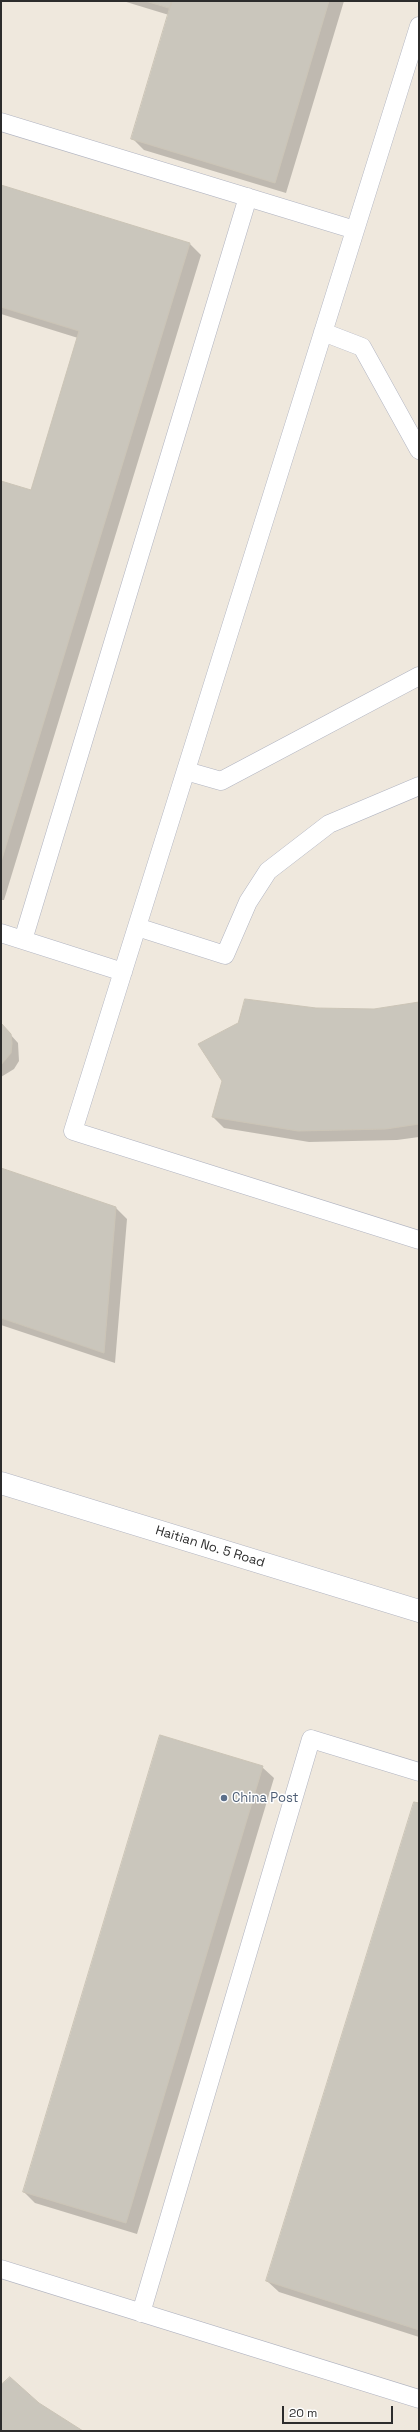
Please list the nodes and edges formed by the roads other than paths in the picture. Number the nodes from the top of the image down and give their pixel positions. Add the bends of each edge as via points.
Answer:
1 (419, 26) edge
2 (1, 122) edge
3 (248, 197) junction
4 (355, 230) junction
5 (323, 332) junction
6 (419, 450) edge
7 (419, 676) edge
8 (186, 771) junction
9 (419, 786) edge
10 (137, 927) junction
11 (1, 933) edge
12 (23, 940) junction
13 (123, 972) junction
14 (418, 1239) edge
15 (1, 1484) edge
16 (419, 1612) edge
17 (419, 1772) edge
18 (1, 2269) edge
19 (141, 2313) junction
20 (419, 2399) edge

1 - 4 lane
2 - 3 lane
3 - 4 lane
3 - 12 lane
4 - 5 lane
5 - 6 lane via 362,347
5 - 8 lane
7 - 8 lane via 221,781
8 - 10 lane
9 - 10 lane via 329,824 268,871 248,902 225,955
10 - 13 lane
11 - 12 lane
12 - 13 lane
13 - 14 lane via 73,1131
15 - 16 street, Haitian No. 5 Road
17 - 19 lane via 310,1738
18 - 19 lane
19 - 20 lane

